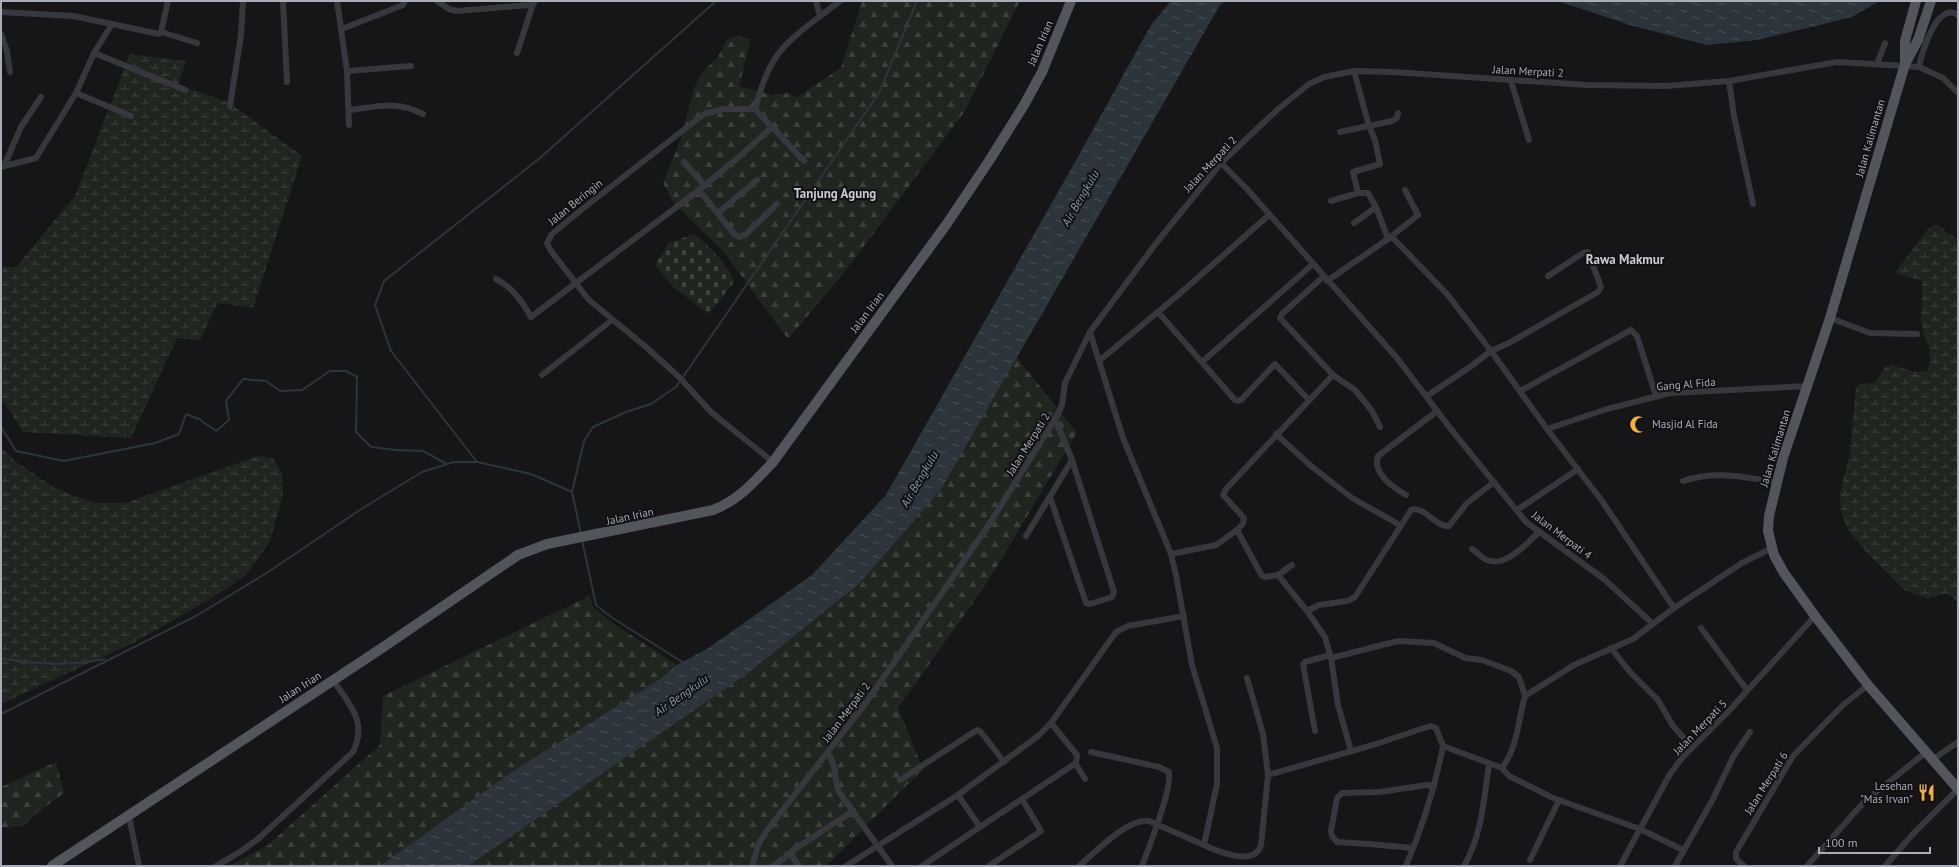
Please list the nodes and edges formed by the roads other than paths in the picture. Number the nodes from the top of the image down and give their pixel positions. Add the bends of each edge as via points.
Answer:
1 (168, 1) edge
2 (244, 1) edge
3 (283, 1) edge
4 (337, 1) edge
5 (405, 1) edge
6 (437, 1) edge
7 (448, 1) edge
8 (816, 1) edge
9 (840, 1) edge
10 (1071, 1) edge
11 (1916, 1) edge
12 (1931, 1) edge
13 (534, 3) edge
14 (449, 9) junction
15 (1, 12) edge
16 (1958, 15) edge
17 (820, 16) junction
18 (112, 24) junction
19 (342, 29) junction
20 (161, 32) junction
21 (1, 34) edge
22 (197, 43) dead end
23 (1885, 44) dead end
24 (94, 53) junction
25 (517, 53) dead end
26 (1877, 64) junction
27 (1904, 65) junction
28 (411, 66) dead end
29 (1919, 67) junction
30 (347, 71) junction
31 (1354, 71) junction
32 (10, 72) dead end
33 (1511, 80) junction
34 (1729, 81) junction
35 (287, 82) dead end
36 (185, 90) dead end
37 (1958, 93) edge
38 (76, 94) junction
39 (41, 97) dead end
40 (230, 106) dead end
41 (349, 110) junction
42 (755, 110) junction
43 (1398, 113) dead end
44 (423, 114) dead end
45 (131, 116) dead end
46 (349, 125) dead end
47 (1369, 126) junction
48 (772, 127) junction
49 (1340, 132) dead end
50 (1529, 140) dead end
51 (804, 161) dead end
52 (684, 162) dead end
53 (1222, 163) junction
54 (3, 167) edge
55 (757, 180) dead end
56 (705, 186) junction
57 (699, 190) junction
58 (1404, 190) dead end
59 (1358, 193) junction
60 (1331, 201) dead end
61 (777, 204) dead end
62 (1753, 204) dead end
63 (1376, 207) junction
64 (718, 213) junction
65 (1270, 215) junction
66 (1354, 223) dead end
67 (1390, 238) junction
68 (1313, 264) junction
69 (1548, 276) dead end
70 (496, 279) dead end
71 (1326, 279) junction
72 (575, 284) junction
73 (1158, 312) junction
74 (1830, 318) junction
75 (612, 320) junction
76 (1090, 332) junction
77 (1917, 334) dead end
78 (1491, 351) junction
79 (1099, 361) junction
80 (1202, 362) junction
81 (542, 375) dead end
82 (1333, 375) junction
83 (1807, 386) junction
84 (1520, 391) junction
85 (1427, 396) junction
86 (1656, 396) junction
87 (1309, 400) junction
88 (1437, 411) junction
89 (1056, 419) junction
90 (1380, 427) dead end
91 (1547, 429) junction
92 (1276, 434) junction
93 (1072, 460) junction
94 (773, 462) junction
95 (1578, 469) junction
96 (1683, 481) dead end
97 (1494, 482) junction
98 (1777, 482) junction
99 (1406, 495) dead end
100 (1050, 497) junction
101 (1517, 510) junction
102 (1400, 524) junction
103 (1237, 530) junction
104 (1539, 532) junction
105 (1026, 536) dead end
106 (1772, 548) junction
107 (1472, 549) dead end
108 (1171, 554) junction
109 (1292, 565) dead end
110 (1278, 575) junction
111 (1674, 608) junction
112 (1307, 611) junction
113 (1184, 616) junction
114 (1815, 616) junction
115 (1652, 623) junction
116 (1701, 628) dead end
117 (1611, 648) junction
118 (1330, 656) junction
119 (1247, 678) dead end
120 (333, 680) junction
121 (1868, 685) junction
122 (1747, 690) junction
123 (1525, 696) junction
124 (1051, 723) junction
125 (1315, 731) dead end
126 (1750, 732) dead end
127 (1958, 742) edge
128 (1443, 746) junction
129 (1692, 748) junction
130 (1351, 751) junction
131 (1092, 752) dead end
132 (828, 753) junction
133 (1928, 756) junction
134 (1004, 762) junction
135 (1075, 763) junction
136 (1489, 764) junction
137 (1502, 768) junction
138 (1268, 775) junction
139 (1085, 779) dead end
140 (900, 780) dead end
141 (1434, 787) junction
142 (1958, 789) edge
143 (958, 795) junction
144 (1022, 799) junction
145 (1559, 800) junction
146 (853, 811) junction
147 (129, 816) junction
148 (1156, 824) junction
149 (980, 827) junction
150 (1640, 829) junction
151 (1204, 845) junction
152 (878, 846) junction
153 (1412, 848) junction
154 (1683, 850) junction
155 (791, 853) junction
156 (1530, 860) dead end
157 (52, 866) edge
158 (139, 866) edge
159 (216, 866) edge
160 (752, 866) edge
161 (773, 866) edge
162 (799, 866) edge
163 (846, 866) edge
164 (892, 866) edge
165 (922, 866) edge
166 (989, 866) edge
167 (1079, 866) edge
168 (1142, 866) edge
169 (1406, 866) edge
170 (1464, 866) edge
171 (1620, 866) edge
172 (1675, 866) edge
173 (1744, 866) edge
174 (1807, 866) edge
175 (1885, 866) edge

1 - 20 street
2 - 40 street
3 - 35 street
4 - 19 street
5 - 19 street via 403,5
6 - 14 street
7 - 14 street
8 - 17 street
9 - 17 street
10 - 94 main road, Jalan Irian via 1042,72 989,162 942,231
11 - 27 main road via 1904,41
12 - 27 main road via 1918,40
13 - 14 street via 457,11
13 - 25 street
15 - 18 street via 73,16
16 - 29 street via 1949,11 1937,20 1928,34
17 - 42 street via 785,44 772,60 763,80
18 - 20 street via 156,34
18 - 24 street
19 - 30 street
20 - 22 street
21 - 32 street
23 - 26 street
24 - 36 street
24 - 38 street
26 - 27 street, Jalan Merpati 2
26 - 34 street, Jalan Merpati 2 via 1837,62
27 - 29 street, Jalan Merpati 2
27 - 74 main road, Jalan Kalimantan
28 - 30 street
29 - 37 street via 1943,78
30 - 41 street
31 - 33 street, Jalan Merpati 2
31 - 47 street
31 - 53 street, Jalan Merpati 2 via 1332,74 1309,84 1277,110
33 - 34 street, Jalan Merpati 2 via 1638,87
33 - 50 street
34 - 62 street
38 - 45 street
38 - 54 street via 36,158
39 - 54 street via 21,127
41 - 44 street via 397,105 409,107
41 - 46 street
42 - 48 street
42 - 72 street, Jalan Beringin via 723,109 704,114 552,234 547,244
43 - 47 street via 1395,119
47 - 49 street
47 - 59 street via 1380,164 1353,172
48 - 51 street
48 - 56 street
52 - 56 street
53 - 65 street
53 - 76 street, Jalan Merpati 2 via 1161,236
55 - 64 street
56 - 57 street
57 - 64 street
57 - 72 street
58 - 67 street via 1418,215
59 - 60 street
59 - 63 street via 1368,193
61 - 64 street via 742,237 735,235
63 - 66 street
63 - 67 street
65 - 68 street
65 - 73 street
67 - 71 street
67 - 78 street via 1447,294
68 - 71 street
68 - 80 street
69 - 78 street via 1588,252 1601,287 1598,292
70 - 72 street via 508,285 532,317
71 - 82 street via 1280,318
71 - 85 street via 1381,339
72 - 75 street, Jalan Beringin
73 - 79 street
73 - 80 street
74 - 77 street via 1870,333
74 - 83 main road, Jalan Kalimantan
75 - 81 street
75 - 94 street, Jalan Beringin via 646,347 711,412
76 - 79 street
76 - 89 street, Jalan Merpati 2 via 1065,383 1062,404
78 - 84 street
78 - 85 street
79 - 108 street via 1123,438
80 - 87 street via 1237,401 1242,399 1275,364
82 - 87 street
82 - 90 street via 1356,390
83 - 86 street, Gang Al Fida
83 - 98 main road, Jalan Kalimantan
84 - 86 street via 1631,330 1637,336
84 - 91 street
85 - 88 street
86 - 91 street, Gang Al Fida
87 - 92 street
88 - 97 street
88 - 99 street via 1378,456 1377,464 1385,479
89 - 93 street
89 - 132 street, Jalan Merpati 2 via 918,629
91 - 95 street
92 - 102 street via 1352,498
92 - 103 street via 1223,494 1244,518 1244,522
93 - 100 street
93 - 100 street via 1114,592 1112,597 1086,603
94 - 120 main road, Jalan Irian via 743,493 724,506 547,544 518,555
95 - 101 street, Jalan Merpati 4
95 - 111 street
96 - 98 street via 1708,475 1730,475
97 - 101 street
97 - 102 street via 1467,503 1449,526 1414,509
98 - 106 main road, Jalan Kalimantan via 1769,516 1768,531
100 - 105 street
101 - 104 street, Jalan Merpati 4 via 1526,522
102 - 112 street via 1355,597 1347,601 1319,605
103 - 108 street via 1216,546
103 - 110 street via 1262,576
104 - 107 street via 1514,554 1495,562 1487,560
104 - 115 street, Jalan Merpati 4 via 1604,579
106 - 111 street via 1742,563
106 - 114 main road, Jalan Kalimantan via 1784,573
108 - 113 street
109 - 110 street
110 - 112 street
111 - 115 street
112 - 118 street via 1325,637
113 - 124 street via 1128,626 1116,632
113 - 151 street via 1192,665 1215,739 1218,759 1217,784
114 - 121 main road, Jalan Kalimantan
114 - 122 street, Jalan Merpati 5
115 - 117 street via 1633,639
116 - 122 street
117 - 123 street via 1574,665
117 - 129 street via 1658,700 1673,726
118 - 123 street via 1398,641 1434,643 1465,658 1482,660 1511,671 1518,677
118 - 125 street via 1303,664
118 - 130 street via 1338,705
119 - 138 street via 1263,734
120 - 147 main road, Jalan Irian
120 - 159 street via 357,717 358,740 353,752 259,838
121 - 133 main road, Jalan Kalimantan
121 - 173 street, Jalan Merpati 6 via 1793,756 1736,852 1736,859
122 - 129 street, Jalan Merpati 5
123 - 137 street via 1517,736
124 - 134 street
124 - 135 street via 1077,755
126 - 154 street via 1733,757 1713,799
127 - 133 street
128 - 130 street via 1436,728 1430,726
128 - 136 street
128 - 141 street
129 - 150 street, Jalan Merpati 5 via 1670,774
130 - 138 street
131 - 148 street via 1168,771 1169,781
132 - 146 street via 836,768 839,792
132 - 160 street, Jalan Merpati 2 via 768,829 759,843
133 - 142 main road, Jalan Kalimantan
133 - 174 street via 1864,802
134 - 140 street via 977,730
134 - 143 street
135 - 139 street
135 - 144 street
136 - 137 street
136 - 170 street via 1479,828 1474,847
137 - 145 street via 1509,776
138 - 151 street via 1261,845 1256,855 1251,858 1233,857
141 - 153 street
141 - 153 street via 1427,785 1379,792 1342,793 1337,798 1331,831 1334,841
142 - 175 street via 1918,828
143 - 149 street
143 - 152 street
144 - 149 street
144 - 166 street via 1042,831
145 - 150 street
145 - 156 street
146 - 152 street
146 - 155 street
147 - 157 main road, Jalan Irian
147 - 158 street
148 - 151 street
148 - 167 street via 1142,820 1131,823
148 - 168 street
149 - 165 street
150 - 154 street
150 - 171 street, Jalan Merpati 5
152 - 163 street
152 - 164 street
153 - 169 street
154 - 172 street
155 - 161 street
155 - 162 street

